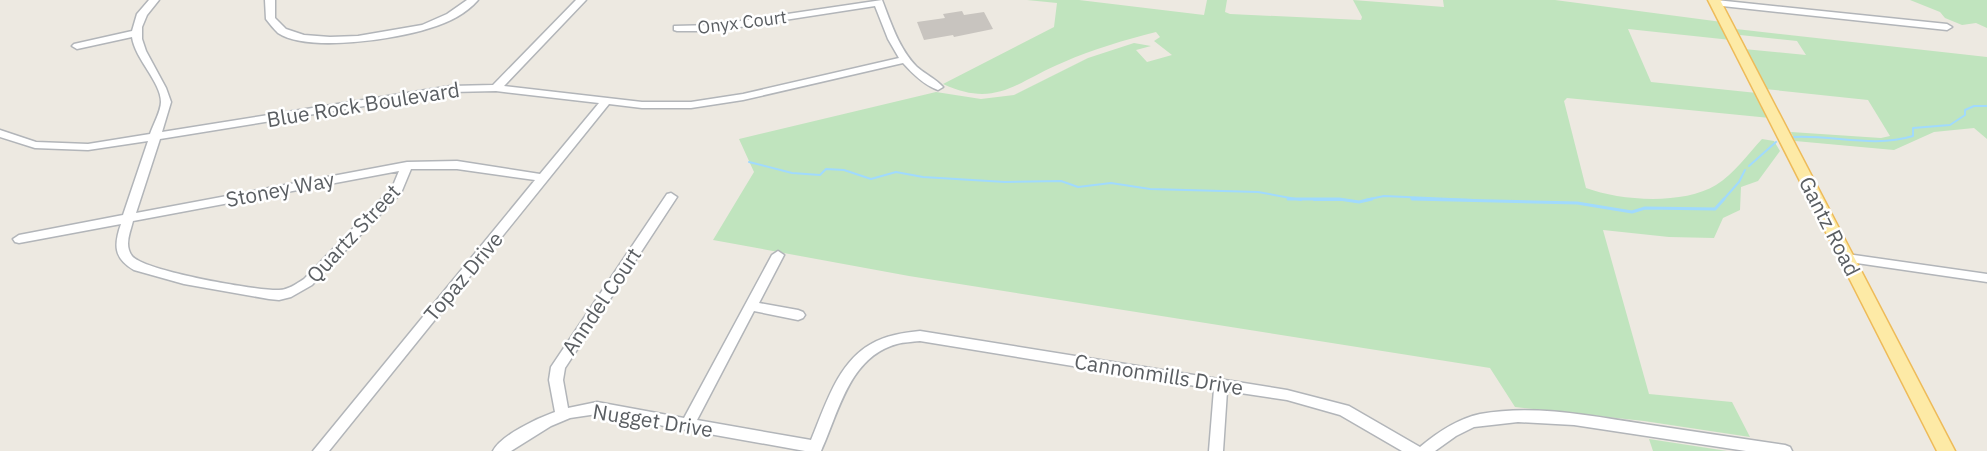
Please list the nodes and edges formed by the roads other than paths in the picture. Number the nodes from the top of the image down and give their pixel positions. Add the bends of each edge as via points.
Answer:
1 (154, 0) edge
2 (270, 0) edge
3 (473, 0) edge
4 (581, 0) edge
5 (1783, 0) edge
6 (878, 2) edge
7 (1715, 2) edge
8 (1790, 11) junction
9 (1947, 27) dead end
10 (676, 28) dead end
11 (135, 33) junction
12 (312, 39) junction
13 (77, 46) dead end
14 (301, 48) dead end
15 (904, 60) junction
16 (938, 87) dead end
17 (496, 88) junction
18 (607, 100) junction
19 (0, 133) edge
20 (157, 137) junction
21 (407, 166) junction
22 (544, 178) junction
23 (671, 197) dead end
24 (128, 218) junction
25 (19, 239) dead end
26 (778, 255) dead end
27 (1846, 258) junction
28 (1987, 278) edge
29 (751, 306) junction
30 (798, 315) dead end
31 (1221, 384) junction
32 (562, 414) junction
33 (688, 423) junction
34 (815, 449) edge
35 (320, 451) edge
36 (500, 451) edge
37 (1216, 451) edge
38 (1415, 451) edge
39 (1425, 451) edge
40 (1785, 451) edge
41 (1946, 451) edge

1 - 11 street via 139,18
2 - 12 street via 267,10 272,23 288,33
3 - 12 street via 439,22 407,32 361,39
4 - 17 street
5 - 8 street
6 - 10 street, Onyx Court via 714,28
6 - 15 street
7 - 8 street
7 - 27 main road, Gantz Road
8 - 9 street
11 - 13 street
11 - 20 street via 140,52 164,92 166,102
12 - 14 street
15 - 16 street
15 - 18 street, Blue Rock Boulevard via 717,102 667,106
17 - 18 street, Blue Rock Boulevard
17 - 20 street, Blue Rock Boulevard via 416,92
18 - 22 street, Topaz Drive
19 - 20 street, Blue Rock Boulevard via 17,141 56,148
20 - 24 street
21 - 22 street, Stoney Way via 457,165
21 - 24 street, Stoney Way
21 - 24 street, Quartz Street via 397,190 292,297 155,273 136,266 122,251
22 - 35 street, Topaz Drive
23 - 32 street, Anndel Court via 561,361 556,380
24 - 25 street, Stoney Way
26 - 29 street
27 - 28 street
27 - 41 main road, Gantz Road
29 - 30 street
29 - 33 street
31 - 34 street, Cannonmills Drive via 906,337 868,350 852,366
31 - 37 street
31 - 38 street, Cannonmills Drive via 1344,410
32 - 33 street, Nugget Drive via 597,408
32 - 36 street, Nugget Drive
33 - 34 street, Nugget Drive
39 - 40 street via 1459,428 1479,420 1515,415 1559,417

